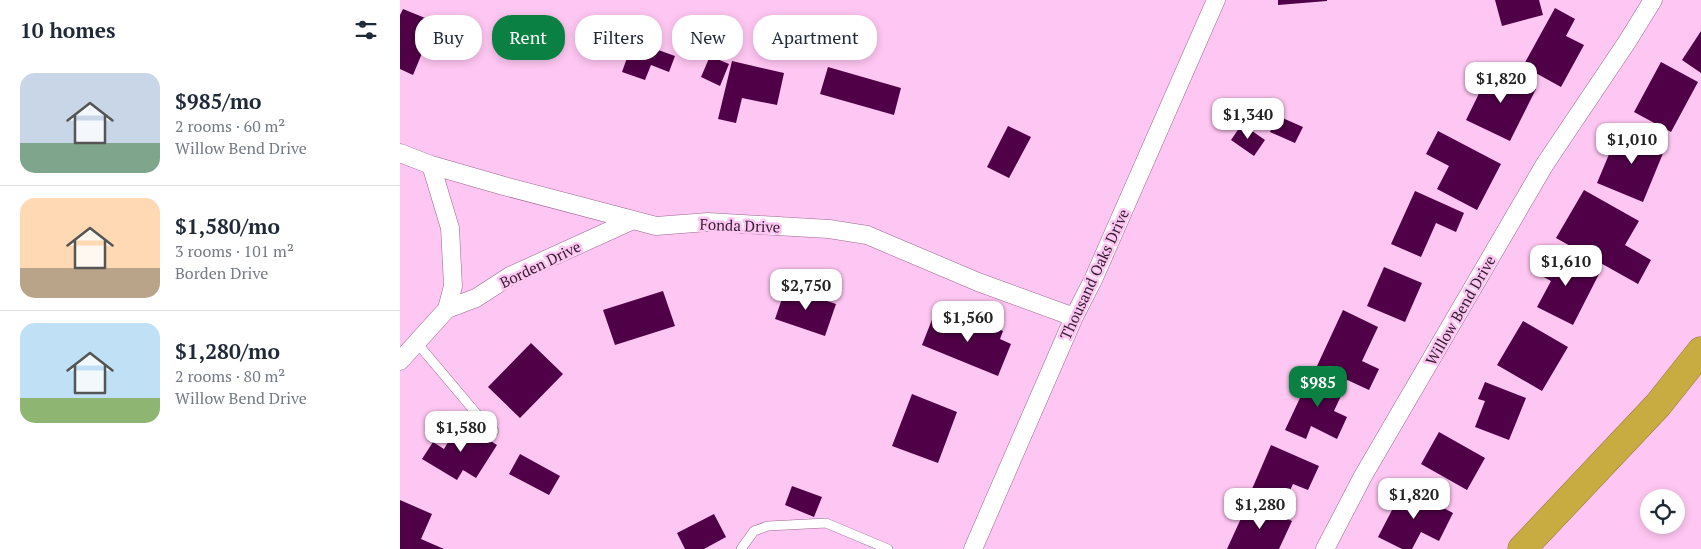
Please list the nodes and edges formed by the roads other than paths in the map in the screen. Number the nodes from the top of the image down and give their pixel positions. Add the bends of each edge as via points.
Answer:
1 (1216, 0) edge
2 (1653, 0) edge
3 (400, 154) edge
4 (431, 165) junction
5 (634, 220) junction
6 (447, 309) junction
7 (1074, 316) junction
8 (416, 343) junction
9 (1701, 351) edge
10 (400, 362) edge
11 (494, 431) dead end
12 (741, 549) edge
13 (888, 549) edge
14 (973, 549) edge
15 (1325, 549) edge
16 (1522, 549) edge

1 - 7 street, Thousand Oaks Drive via 1093,280
2 - 15 street, Willow Bend Drive via 1545,164 1363,476
3 - 4 street, Fonda Drive
4 - 5 street, Fonda Drive
4 - 6 street, Borden Drive via 450,228 453,286
5 - 6 street, Borden Drive via 510,276 476,298
5 - 7 street, Fonda Drive via 656,226 708,222 829,229 867,235 978,282
6 - 8 street, Borden Drive
7 - 14 street, Thousand Oaks Drive
8 - 10 street, Borden Drive
8 - 11 lane
9 - 16 highway via 1658,405
12 - 13 lane via 754,531 768,526 826,524

